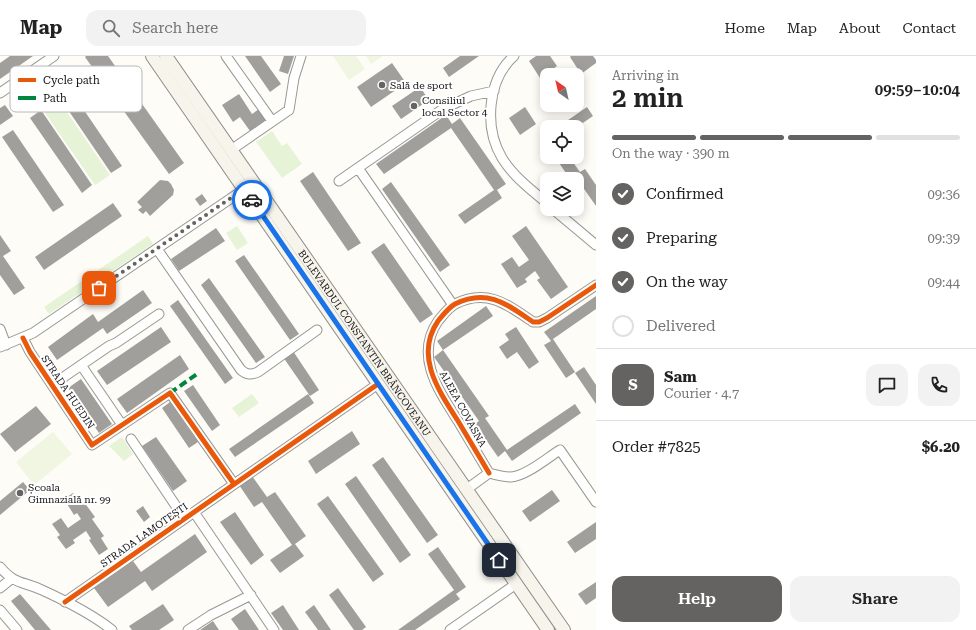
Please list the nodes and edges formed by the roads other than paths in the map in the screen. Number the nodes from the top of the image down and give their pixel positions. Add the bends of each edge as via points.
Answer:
1 (54, 56) edge
2 (152, 56) edge
3 (166, 56) edge
4 (226, 56) edge
5 (301, 56) edge
6 (511, 57) edge
7 (39, 66) edge
8 (10, 86) edge
9 (494, 92) junction
10 (0, 93) edge
11 (272, 121) junction
12 (231, 150) junction
13 (358, 168) junction
14 (339, 181) dead end
15 (249, 186) junction
16 (540, 197) edge
17 (562, 216) edge
18 (596, 245) edge
19 (157, 249) junction
20 (596, 285) edge
21 (453, 305) junction
22 (159, 314) dead end
23 (0, 329) edge
24 (317, 330) dead end
25 (23, 338) junction
26 (3, 346) edge
27 (81, 365) junction
28 (378, 384) junction
29 (52, 385) junction
30 (122, 425) junction
31 (131, 439) dead end
32 (489, 473) junction
33 (234, 484) junction
34 (467, 489) junction
35 (596, 502) edge
36 (194, 512) junction
37 (184, 518) junction
38 (0, 567) edge
39 (11, 579) junction
40 (516, 584) junction
41 (0, 588) edge
42 (251, 596) junction
43 (65, 602) junction
44 (0, 610) edge
45 (17, 630) edge
46 (112, 630) edge
47 (188, 630) edge
48 (274, 630) edge
49 (450, 630) edge
50 (548, 630) edge
51 (564, 630) edge

1 - 7 street
2 - 15 main road, BULEVARDUL CONSTANTIN BRÂNCOVEANU
3 - 12 main road, BULEVARDUL CONSTANTIN BRÂNCOVEANU
4 - 11 street
5 - 11 street via 294,78 289,110
6 - 9 street
8 - 10 street
9 - 13 street via 471,96 443,109
9 - 16 street via 491,116 497,148 511,170
11 - 12 street
12 - 15 main road, BULEVARDUL CONSTANTIN BRÂNCOVEANU
13 - 14 street
13 - 21 street
15 - 19 street
15 - 28 main road, BULEVARDUL CONSTANTIN BRÂNCOVEANU
15 - 34 main road, BULEVARDUL CONSTANTIN BRÂNCOVEANU
17 - 18 street
19 - 24 street via 241,370 249,374 258,372
19 - 25 street
20 - 21 street, ALEEA COVASNA via 539,322 533,322 498,300 489,298 472,298
21 - 32 street, ALEEA COVASNA via 442,315 430,336 428,357 434,380
22 - 27 street, STRADA HUEDIN
23 - 26 street
25 - 26 street
25 - 29 street, STRADA HUEDIN
27 - 29 street, STRADA HUEDIN
27 - 30 street
28 - 33 street, STRADA LAMOTEȘTI
28 - 40 main road, BULEVARDUL CONSTANTIN BRÂNCOVEANU
29 - 30 street, STRADA HUEDIN via 92,445
30 - 33 street via 170,393
31 - 37 street, STRADA LAMOTEȘTI
32 - 34 street
32 - 35 street via 517,476 560,450
33 - 36 street, STRADA LAMOTEȘTI
34 - 51 main road, BULEVARDUL CONSTANTIN BRÂNCOVEANU
36 - 37 street, STRADA LAMOTEȘTI
36 - 42 street
37 - 43 street, STRADA LAMOTEȘTI
38 - 39 street
39 - 41 street
39 - 43 street via 36,587
40 - 49 street
40 - 50 main road, BULEVARDUL CONSTANTIN BRÂNCOVEANU
42 - 47 street via 211,615
42 - 48 street
43 - 46 street
44 - 45 street

